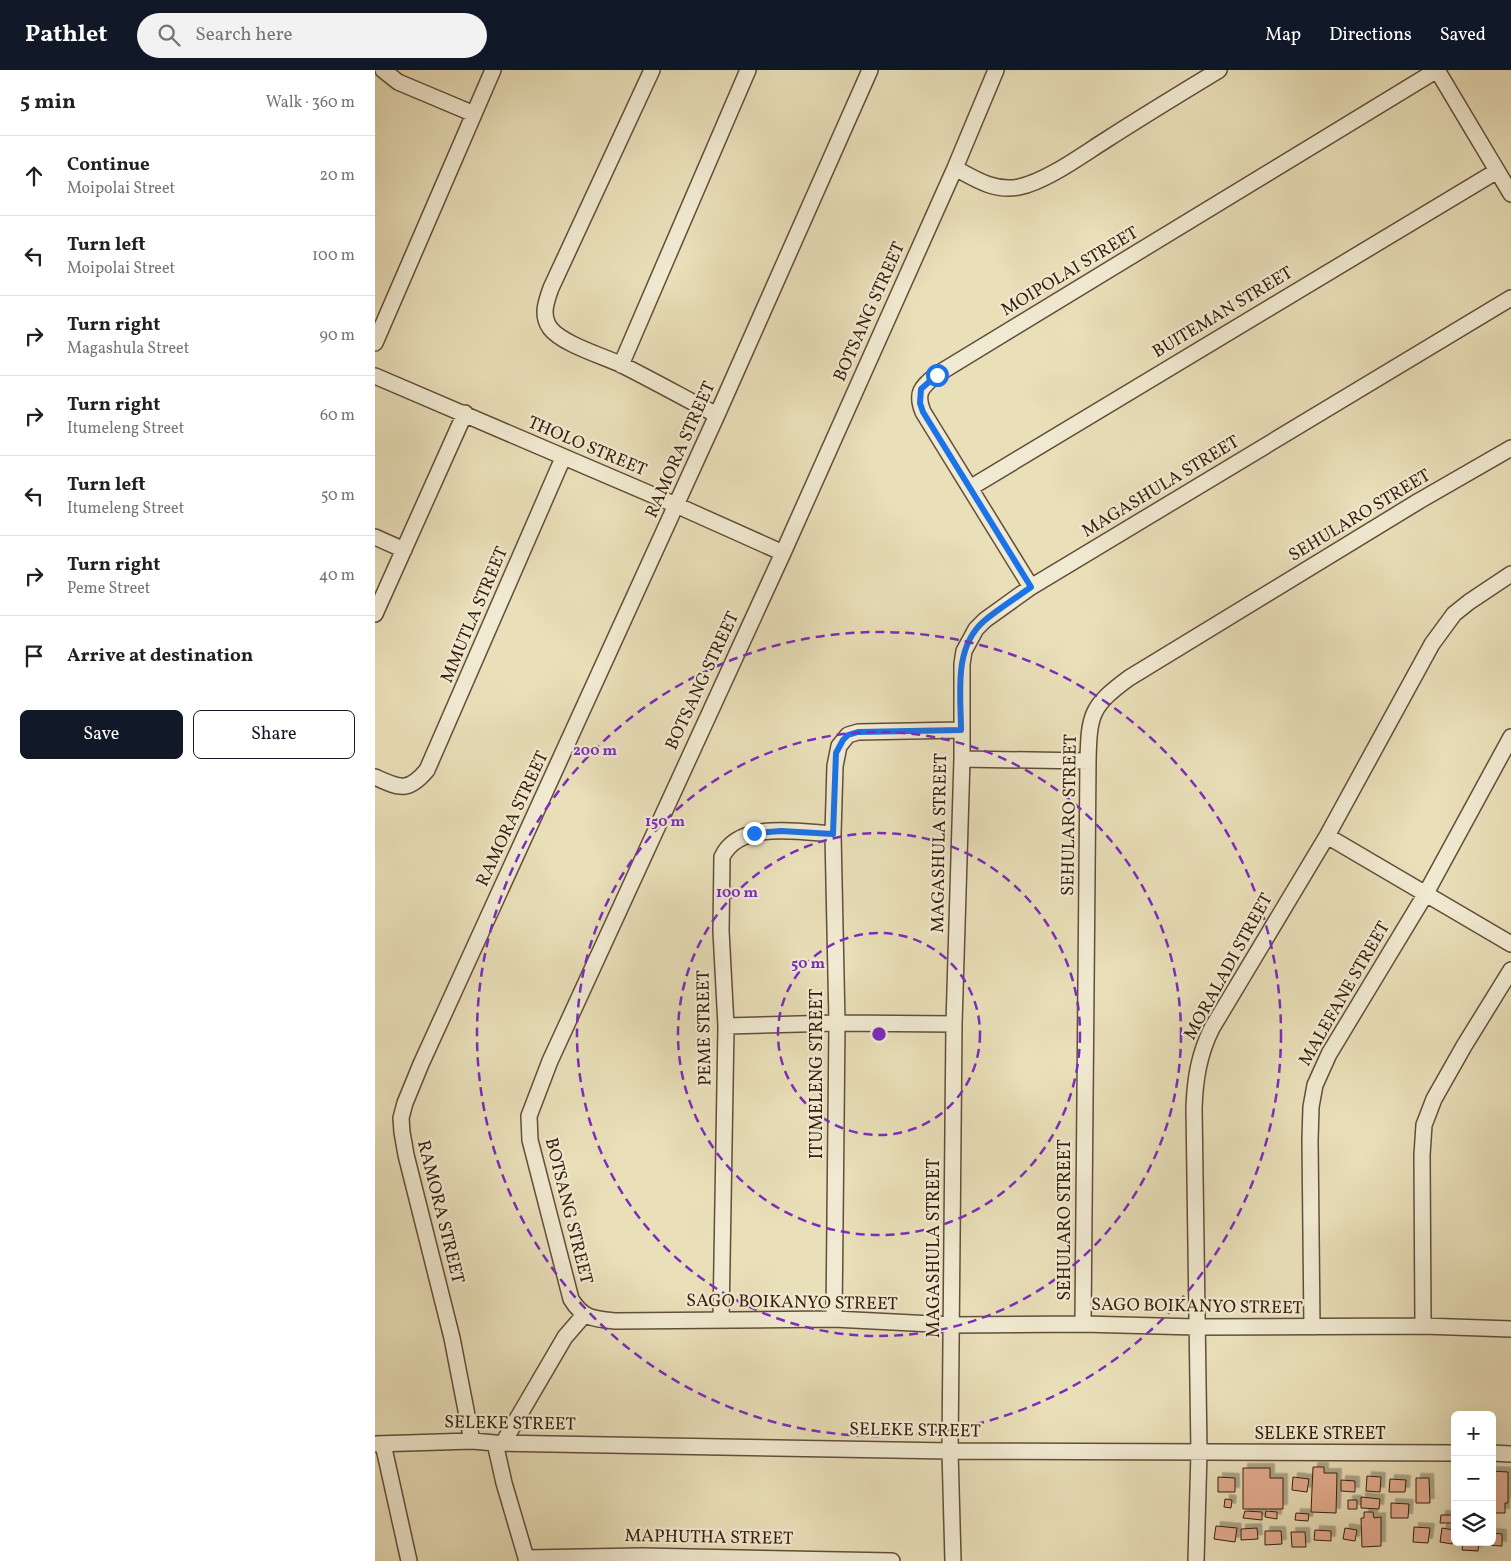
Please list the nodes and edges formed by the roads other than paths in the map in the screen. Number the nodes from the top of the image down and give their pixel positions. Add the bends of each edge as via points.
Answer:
1 (383, 70) edge
2 (493, 70) edge
3 (652, 70) edge
4 (747, 70) edge
5 (870, 70) edge
6 (996, 70) edge
7 (1219, 70) edge
8 (1437, 70) edge
9 (474, 114) junction
10 (955, 168) junction
11 (1497, 171) junction
12 (1511, 194) edge
13 (1511, 298) edge
14 (375, 343) edge
15 (621, 365) junction
16 (375, 376) edge
17 (465, 414) junction
18 (717, 415) junction
19 (1511, 448) edge
20 (563, 458) junction
21 (969, 488) junction
22 (677, 505) junction
23 (375, 537) edge
24 (403, 550) junction
25 (783, 553) junction
26 (1511, 574) edge
27 (1031, 587) junction
28 (375, 614) edge
29 (961, 730) junction
30 (1511, 737) edge
31 (962, 759) junction
32 (1088, 761) junction
33 (375, 777) edge
34 (833, 834) junction
35 (1327, 836) junction
36 (1425, 894) junction
37 (1511, 944) edge
38 (1511, 970) edge
39 (837, 1023) junction
40 (954, 1024) junction
41 (726, 1026) junction
42 (584, 1315) junction
43 (834, 1319) junction
44 (721, 1320) junction
45 (1083, 1324) junction
46 (952, 1325) junction
47 (1423, 1326) junction
48 (1196, 1327) junction
49 (1312, 1327) junction
50 (1511, 1329) edge
51 (472, 1441) junction
52 (499, 1443) junction
53 (379, 1444) edge
54 (950, 1450) junction
55 (1199, 1452) junction
56 (1451, 1453) edge
57 (1496, 1453) edge
58 (1511, 1454) edge
59 (642, 1558) edge
60 (731, 1559) edge
61 (527, 1560) edge
62 (840, 1560) edge
63 (409, 1561) edge
64 (891, 1561) edge
65 (953, 1561) edge
66 (1196, 1561) edge

1 - 9 street via 398,82
2 - 9 street
3 - 15 street via 551,288 544,312 549,327 559,336
4 - 15 street
5 - 18 street, RAMORA STREET
6 - 10 street, BOTSANG STREET
7 - 10 street via 1034,182 1004,188 981,183
8 - 11 street
8 - 21 street, MOIPOLAI STREET via 928,381 919,394 921,407
9 - 14 street
10 - 25 street, BOTSANG STREET
11 - 12 street
11 - 21 street, BUITEMAN STREET
13 - 27 street, MAGASHULA STREET
15 - 18 street
16 - 17 street, THOLO STREET
17 - 20 street, THOLO STREET
17 - 24 street
18 - 22 street, RAMORA STREET
19 - 32 street, SEHULARO STREET via 1107,694 1094,711
20 - 22 street, THOLO STREET
20 - 33 street, MMUTLA STREET via 432,762 415,784 408,786 395,786
21 - 27 street, MOIPOLAI STREET
22 - 25 street, THOLO STREET
22 - 51 street, RAMORA STREET via 421,1064 401,1118 406,1155 452,1338
23 - 24 street
24 - 28 street
25 - 42 street, BOTSANG STREET via 551,1061 529,1116 529,1140 566,1285 577,1309
26 - 35 street, MORALADI STREET via 1454,614 1431,644
27 - 29 street, MAGASHULA STREET via 985,620 969,639 962,664
29 - 31 street, MAGASHULA STREET
29 - 34 street, ITUMELENG STREET via 870,731 848,735 836,753
30 - 36 street, MALEFANE STREET
31 - 32 street
31 - 40 street, MAGASHULA STREET
32 - 45 street, SEHULARO STREET
34 - 39 street, ITUMELENG STREET
34 - 41 street, PEME STREET via 754,833 740,837 725,849 721,867 721,902
35 - 36 street
35 - 48 street, MORALADI STREET via 1211,1028 1201,1054 1194,1100
36 - 37 street
36 - 49 street, MALEFANE STREET via 1329,1054 1315,1085 1310,1140
38 - 47 street via 1434,1099 1424,1125
39 - 40 street
39 - 41 street
39 - 43 street, ITUMELENG STREET
40 - 46 street, MAGASHULA STREET
41 - 44 street, PEME STREET
42 - 44 street, SAGO BOIKANYO STREET via 616,1321
42 - 52 street via 565,1337
43 - 44 street, SAGO BOIKANYO STREET
43 - 46 street, SAGO BOIKANYO STREET
45 - 46 street, SAGO BOIKANYO STREET
45 - 48 street, SAGO BOIKANYO STREET
46 - 54 street, MAGASHULA STREET
47 - 49 street, SAGO BOIKANYO STREET
47 - 50 street, SAGO BOIKANYO STREET
48 - 49 street, SAGO BOIKANYO STREET
48 - 55 street, MORALADI STREET
51 - 52 street, SELEKE STREET
51 - 53 street, SELEKE STREET
52 - 54 street, SELEKE STREET
52 - 61 street via 506,1490
53 - 63 street
54 - 55 street, SELEKE STREET
54 - 65 street, MAGASHULA STREET
55 - 56 street, SELEKE STREET
55 - 66 street, MORALADI STREET
57 - 58 street
59 - 60 street, MAPHUTHA STREET
59 - 61 street, MAPHUTHA STREET
60 - 62 street, MAPHUTHA STREET
62 - 64 street, MAPHUTHA STREET

